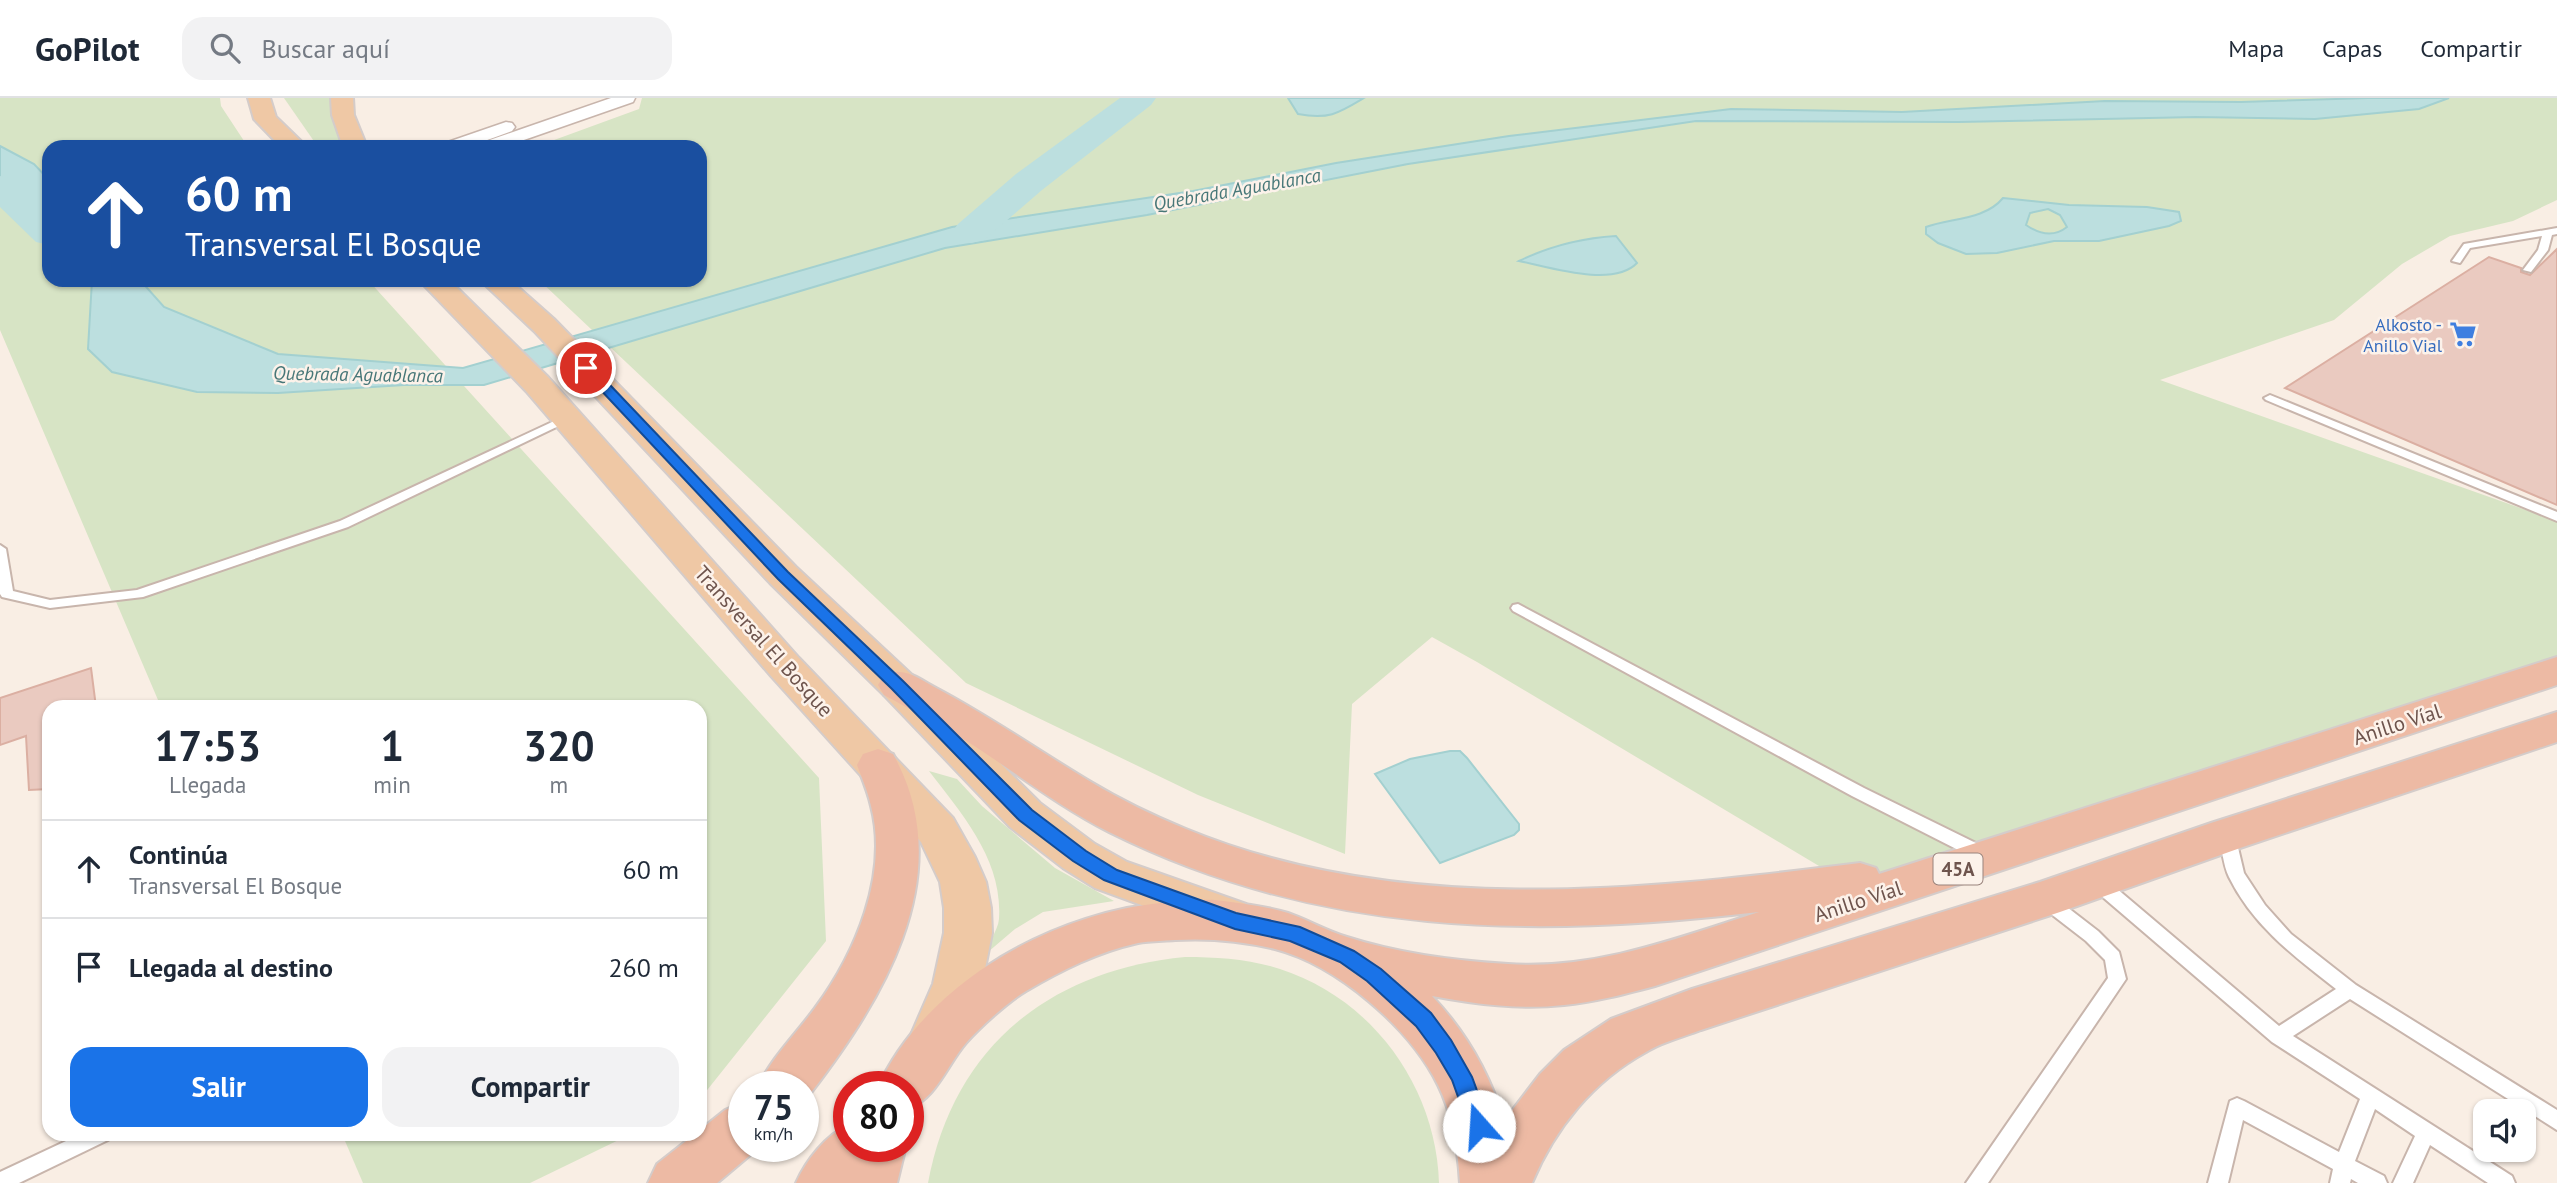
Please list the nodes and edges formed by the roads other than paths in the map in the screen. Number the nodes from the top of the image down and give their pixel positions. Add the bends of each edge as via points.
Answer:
1 (259, 98) edge
2 (342, 98) edge
3 (589, 98) edge
4 (626, 98) edge
5 (288, 140) edge
6 (352, 140) edge
7 (471, 140) edge
8 (507, 140) edge
9 (2553, 232) edge
10 (2457, 261) dead end
11 (2528, 270) dead end
12 (440, 287) edge
13 (502, 287) edge
14 (2270, 398) dead end
15 (565, 419) junction
16 (2557, 517) edge
17 (0, 549) edge
18 (1518, 608) dead end
19 (2557, 671) edge
20 (898, 685) junction
21 (2557, 727) edge
22 (878, 765) junction
23 (2227, 835) junction
24 (1985, 860) junction
25 (2095, 881) junction
26 (2044, 899) junction
27 (1235, 921) junction
28 (1347, 957) junction
29 (2350, 990) junction
30 (2278, 1036) junction
31 (917, 1068) edge
32 (798, 1071) edge
33 (2370, 1097) junction
34 (2557, 1121) edge
35 (2427, 1133) junction
36 (728, 1140) edge
37 (86, 1141) edge
38 (844, 1162) edge
39 (875, 1162) edge
40 (2342, 1173) edge
41 (0, 1182) edge
42 (676, 1183) edge
43 (824, 1183) edge
44 (869, 1183) edge
45 (1489, 1183) edge
46 (1504, 1183) edge
47 (1976, 1183) edge
48 (2218, 1183) edge
49 (2377, 1183) edge
50 (2403, 1183) edge
51 (2505, 1183) edge

1 - 5 main road via 265,119
2 - 6 main road
3 - 7 street
4 - 8 street
9 - 10 lane via 2467,246
9 - 11 lane
12 - 15 main road, Transversal El Bosque via 537,384
13 - 20 main road via 586,368 783,576
14 - 16 lane
15 - 17 lane via 344,524 138,594 50,604 7,594
15 - 22 main road, Transversal El Bosque
18 - 24 lane
19 - 24 highway, Anillo Víal / 45A
20 - 24 highway via 988,734 1099,807 1149,831 1248,870 1355,894 1524,907 1625,905 1801,889
20 - 27 main road via 1026,815 1079,856 1140,888
21 - 23 highway
22 - 31 main road, Transversal El Bosque via 951,850 967,897 967,953 960,980
22 - 32 highway via 892,790 898,827 889,909 849,1000
23 - 25 highway
23 - 29 lane via 2235,874 2259,910 2285,939
24 - 28 highway, Anillo Víal / 45A via 1655,966 1599,979 1558,985 1487,983
25 - 26 highway
25 - 30 lane
26 - 46 highway via 1629,1034 1582,1066 1558,1091 1524,1139
26 - 47 lane via 2113,957 2117,979
27 - 28 highway via 1293,933
27 - 31 highway via 1151,921 1069,943 992,986 959,1016
28 - 45 highway via 1400,996 1444,1047 1475,1109
29 - 30 lane
29 - 34 lane
30 - 33 lane
33 - 35 lane
33 - 40 lane
35 - 50 lane
35 - 51 lane
36 - 42 highway
37 - 41 lane
38 - 43 highway
39 - 44 highway
40 - 48 lane via 2237,1107
40 - 49 lane

